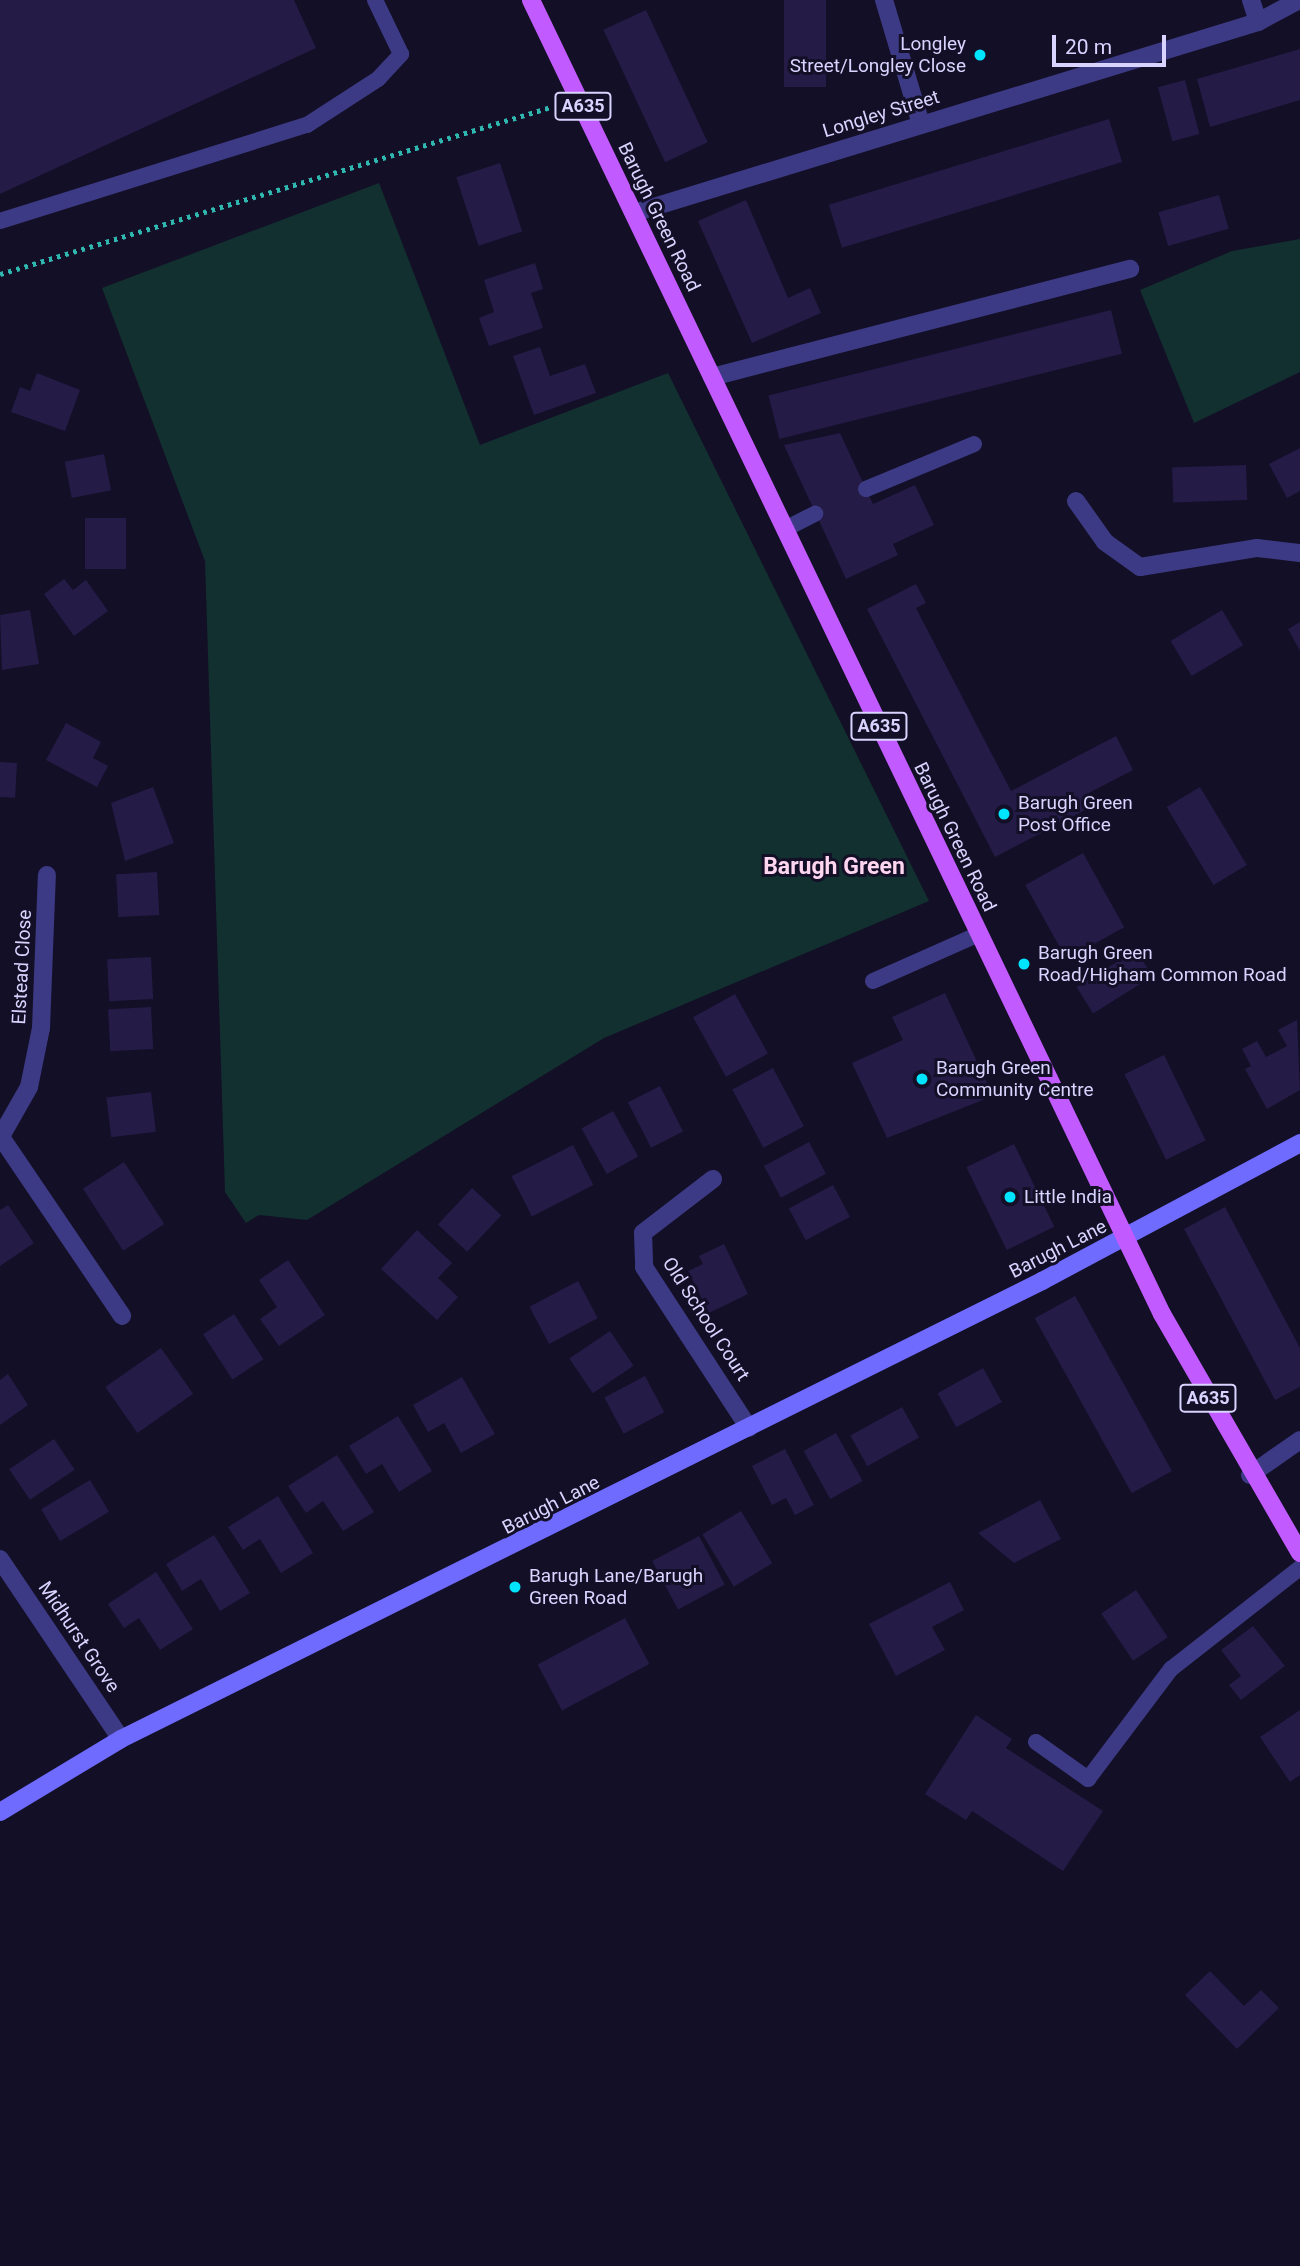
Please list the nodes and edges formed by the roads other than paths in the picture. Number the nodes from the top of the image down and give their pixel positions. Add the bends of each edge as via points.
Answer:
1 (375, 0) edge
2 (531, 0) edge
3 (884, 0) edge
4 (1251, 0) edge
5 (1299, 0) edge
6 (1258, 22) junction
7 (921, 124) junction
8 (634, 213) junction
9 (0, 221) edge
10 (1130, 269) dead end
11 (712, 377) junction
12 (974, 444) dead end
13 (866, 489) dead end
14 (1076, 500) dead end
15 (815, 514) dead end
16 (785, 529) junction
17 (1300, 553) edge
18 (47, 875) dead end
19 (979, 934) junction
20 (873, 981) dead end
21 (1, 1137) edge
22 (1300, 1143) edge
23 (713, 1179) dead end
24 (1125, 1239) junction
25 (122, 1316) dead end
26 (749, 1428) junction
27 (1300, 1440) edge
28 (1250, 1475) junction
29 (1300, 1553) edge
30 (0, 1559) edge
31 (1300, 1567) edge
32 (121, 1739) junction
33 (1035, 1742) dead end
34 (0, 1812) edge

1 - 9 lane via 401,54 378,79 307,125
2 - 8 main road, Barugh Green Road / A635
3 - 7 street
4 - 6 street
5 - 6 street, Longley Street
6 - 7 street, Longley Street
7 - 8 street, Longley Street
8 - 11 main road, Barugh Green Road / A635
10 - 11 street
11 - 16 main road, Barugh Green Road / A635
12 - 13 lane
14 - 17 street via 1105,542 1140,567 1257,548
15 - 16 lane
16 - 19 main road, Barugh Green Road / A635
18 - 21 street, Elstead Close via 41,1028 29,1087
19 - 20 lane
19 - 24 main road, Barugh Green Road / A635
21 - 25 street, Elstead Close
22 - 24 main road, Barugh Lane
23 - 26 street, Old School Court via 643,1233 644,1267
24 - 26 main road, Barugh Lane
24 - 28 main road, A635
26 - 32 main road, Barugh Lane
27 - 28 street
28 - 29 main road, A635
30 - 32 street, Midhurst Grove
31 - 33 lane via 1171,1669 1088,1779
32 - 34 main road, Barugh Lane

